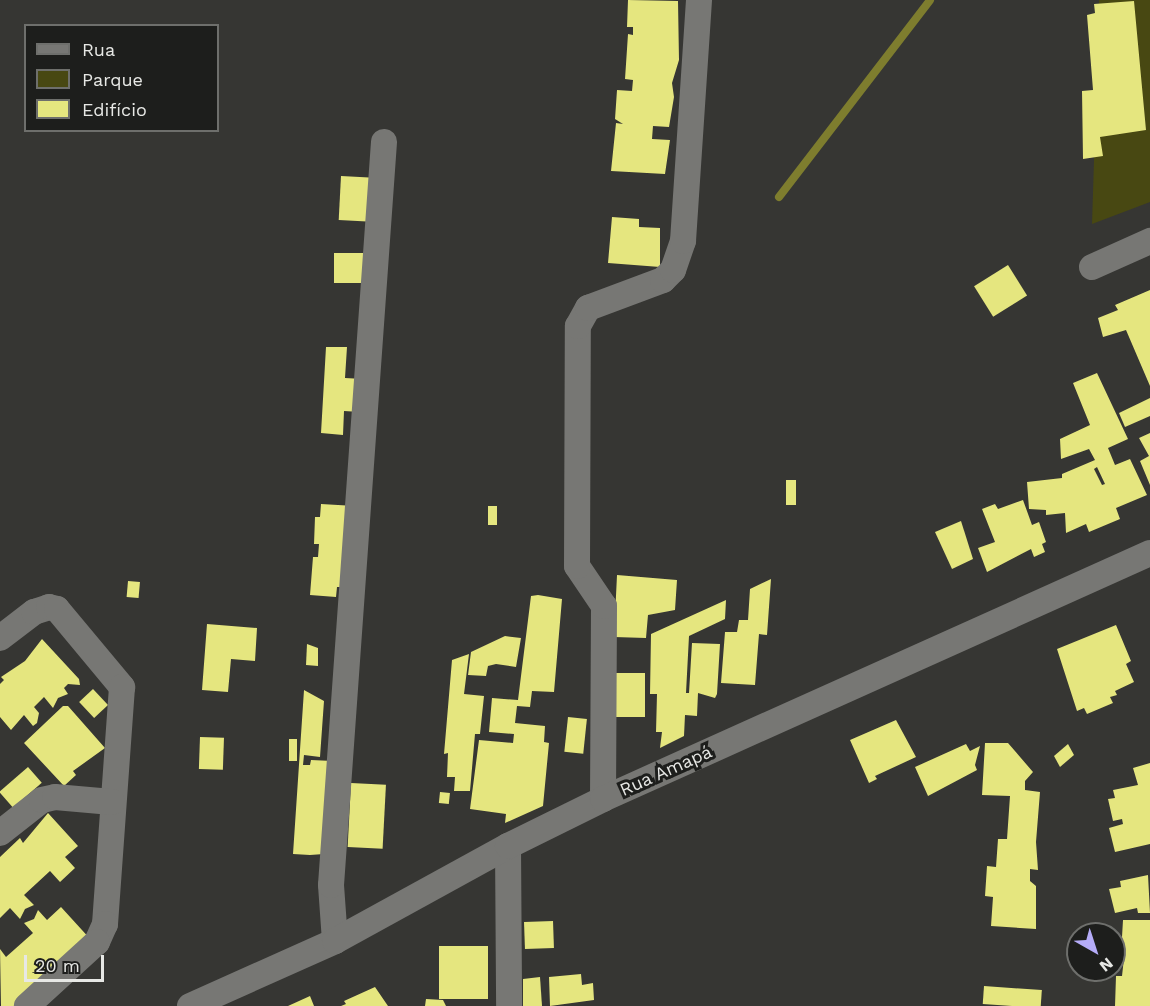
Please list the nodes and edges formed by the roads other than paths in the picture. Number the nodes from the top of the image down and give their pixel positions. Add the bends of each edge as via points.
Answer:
1 (699, 0) edge
2 (384, 142) dead end
3 (1150, 241) edge
4 (1092, 267) dead end
5 (1150, 553) edge
6 (0, 638) edge
7 (603, 799) junction
8 (112, 802) junction
9 (0, 833) edge
10 (508, 846) junction
11 (334, 941) junction
12 (27, 1006) edge
13 (190, 1006) edge
14 (509, 1006) edge

1 - 7 street via 683,241 674,270 663,280 588,308 578,326 577,566 604,606
2 - 11 street via 331,885
3 - 4 street
5 - 7 street, Rua Amapá
6 - 8 street via 34,612 49,607 57,609 114,673 122,687
7 - 10 street, Rua Amapá
8 - 9 street via 55,797 42,800
8 - 12 street via 102,934
10 - 11 street, Rua Amapá
10 - 14 street
11 - 13 street, Rua Amapá

